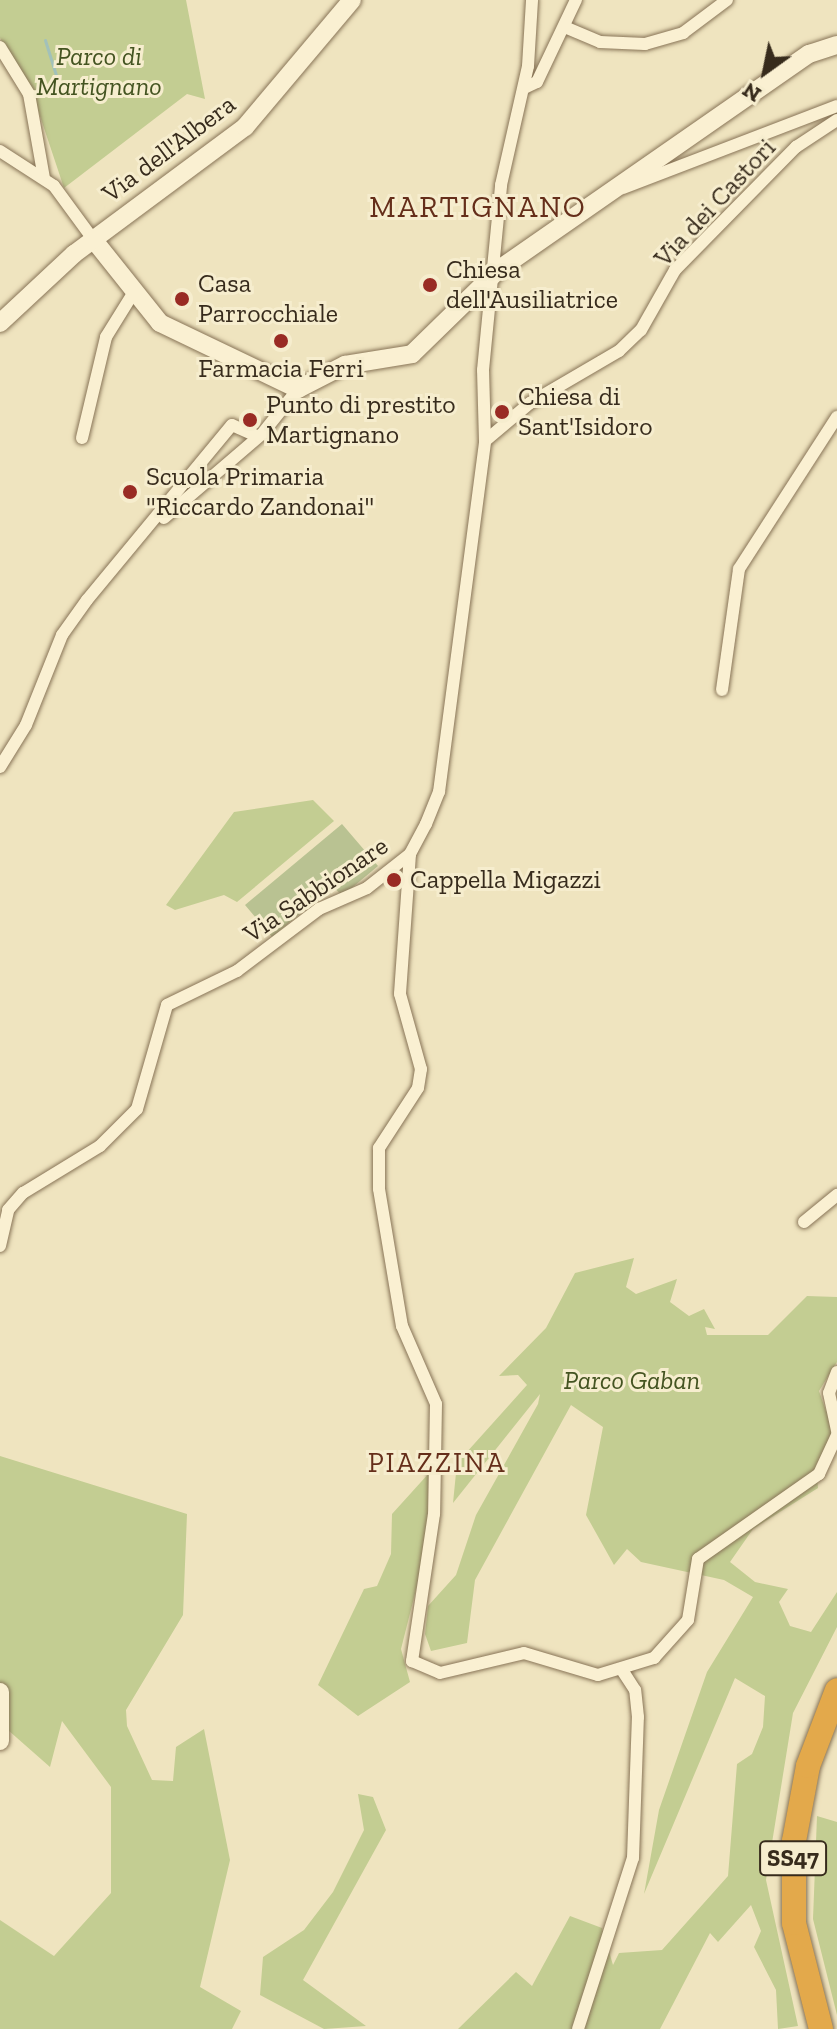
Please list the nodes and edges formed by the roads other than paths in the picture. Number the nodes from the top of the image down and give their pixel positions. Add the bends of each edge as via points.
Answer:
1 (352, 0) edge
2 (532, 0) edge
3 (576, 0) edge
4 (727, 0) edge
5 (567, 28) junction
6 (837, 45) edge
7 (0, 47) edge
8 (524, 88) junction
9 (837, 106) edge
10 (837, 120) edge
11 (0, 151) edge
12 (44, 178) junction
13 (623, 188) junction
14 (93, 239) junction
15 (498, 270) junction
16 (132, 295) junction
17 (0, 323) edge
18 (298, 389) junction
19 (837, 417) edge
20 (257, 436) junction
21 (824, 437) junction
22 (82, 438) dead end
23 (485, 441) junction
24 (837, 443) edge
25 (161, 518) junction
26 (722, 690) dead end
27 (0, 767) edge
28 (410, 854) junction
29 (837, 1195) edge
30 (804, 1222) dead end
31 (0, 1246) edge
32 (837, 1372) edge
33 (837, 1434) edge
34 (622, 1670) junction
35 (837, 1690) edge
36 (0, 1692) edge
37 (837, 1724) edge
38 (0, 1741) edge
39 (830, 2028) edge
40 (578, 2029) edge

1 - 14 street, Via dell'Albera via 245,127
2 - 8 street, Via Sabbionare
3 - 5 street
4 - 5 street via 683,33 645,44 600,42
5 - 8 street via 537,82
6 - 13 street via 809,54
7 - 12 street via 29,94
8 - 15 street, Via Sabbionare via 501,185
9 - 13 street, Via dei Castori
10 - 23 street, Via dei Castori via 796,147 675,270 641,330 619,351 530,403
11 - 12 street
12 - 14 street
13 - 15 street
14 - 16 street
14 - 17 street, Via dell'Albera
15 - 18 street via 412,354 345,365
15 - 23 street, Via Sabbionare via 483,370
16 - 18 street via 160,323
16 - 22 street via 106,337
18 - 20 street
19 - 21 street
20 - 25 street
20 - 25 street via 232,425
21 - 24 street
21 - 26 street via 739,569
23 - 28 street, Via Sabbionare via 439,792
25 - 27 street via 85,603
28 - 31 street, Via Sabbionare via 237,971 167,1005 137,1109 100,1146 23,1193 8,1210
28 - 34 street via 400,994 421,1069 418,1088 379,1148 379,1189 402,1326 436,1404 431,1551 412,1661 440,1673 524,1653 598,1675
29 - 30 street
32 - 33 street via 829,1393
33 - 34 street via 819,1474 698,1559 688,1620 674,1642
34 - 40 street via 635,1690 638,1717 633,1858
35 - 39 highway, SS47 via 808,1766 794,1841 794,1923
36 - 38 street
37 - 39 highway, SS47 via 812,1807 805,1884 814,1962

